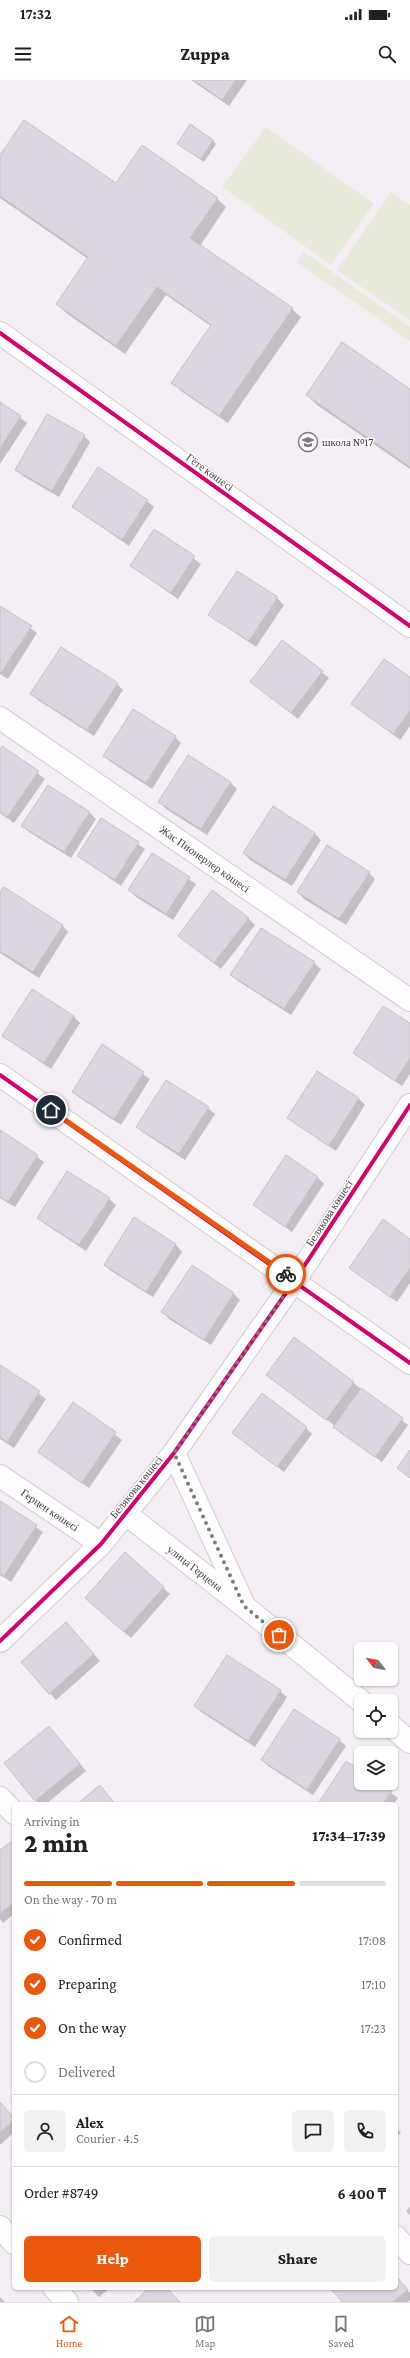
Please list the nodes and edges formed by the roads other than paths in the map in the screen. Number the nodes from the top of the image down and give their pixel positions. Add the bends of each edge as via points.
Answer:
1 (0, 333) edge
2 (410, 626) edge
3 (0, 718) edge
4 (410, 1000) edge
5 (0, 1075) edge
6 (410, 1105) edge
7 (295, 1280) junction
8 (410, 1363) edge
9 (174, 1453) junction
10 (0, 1476) edge
11 (126, 1514) junction
12 (101, 1544) junction
13 (244, 1606) junction
14 (0, 1641) edge
15 (354, 1696) edge
16 (398, 1732) edge
17 (410, 1742) edge
18 (0, 1798) edge
19 (12, 1811) edge
20 (0, 2228) edge
21 (398, 2239) edge
22 (12, 2241) edge
23 (410, 2253) edge
24 (56, 2290) edge
25 (67, 2302) edge

1 - 2 street, Гёте көшесі
3 - 4 street, Жас Пионерлер көшесі
5 - 7 street
6 - 7 street, Белякова көшесі
7 - 8 street
7 - 9 street, Белякова көшесі
9 - 11 street, Белякова көшесі
9 - 13 street, улица Герцена
10 - 12 street, Герцен көшесі
11 - 12 street, Белякова көшесі
11 - 13 street, улица Герцена
12 - 14 street, Белякова көшесі
13 - 15 street
16 - 17 street
18 - 19 street
20 - 22 street
21 - 23 street
24 - 25 street

